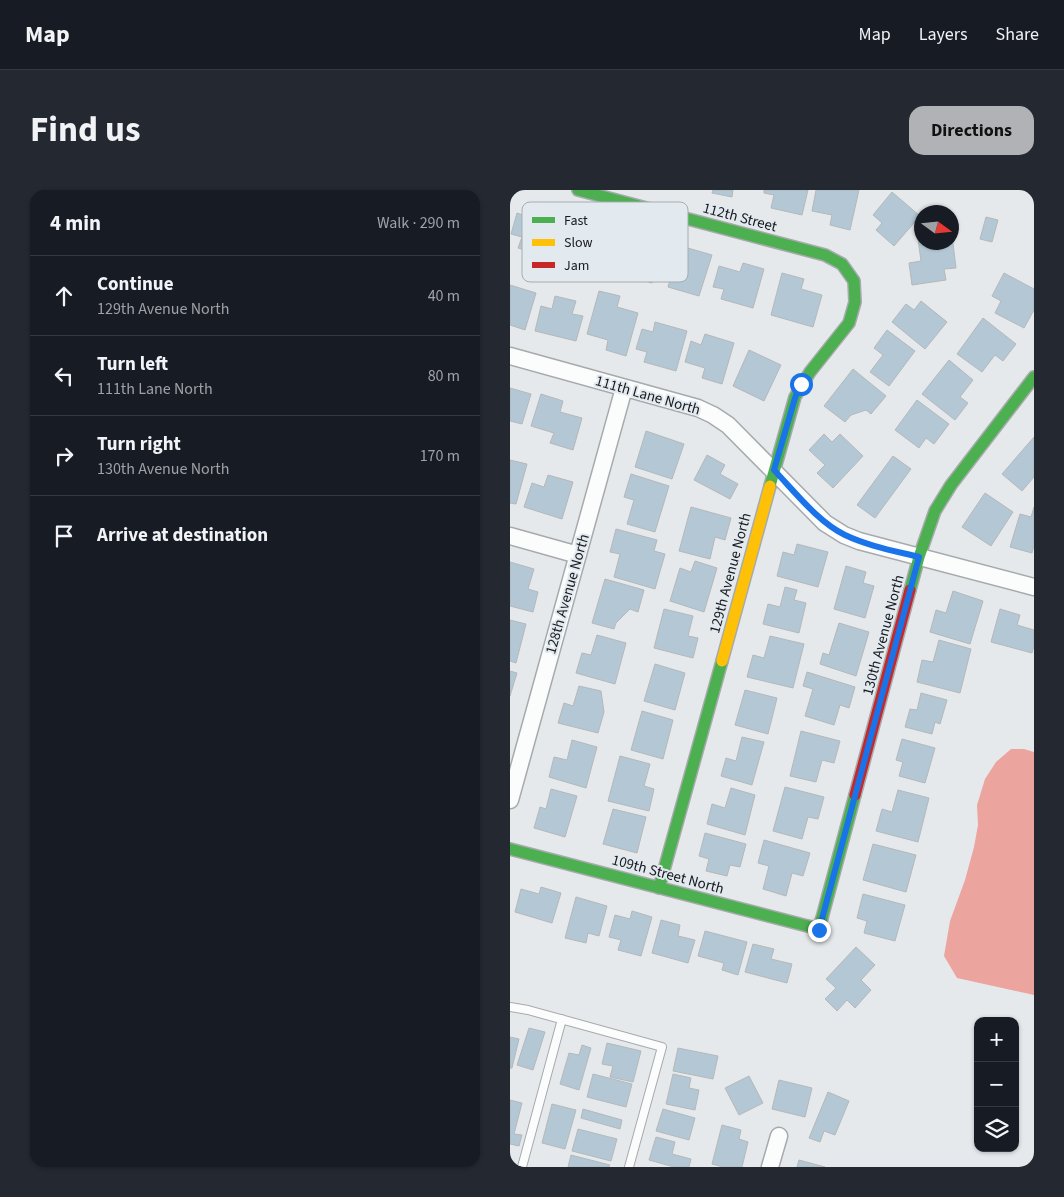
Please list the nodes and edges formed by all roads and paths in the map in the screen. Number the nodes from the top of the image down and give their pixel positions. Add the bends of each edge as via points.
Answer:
1 (578, 190) edge
2 (624, 202) edge
3 (688, 219) edge
4 (854, 281) joint
5 (510, 356) edge
6 (1034, 376) edge
7 (624, 388) junction
8 (774, 470) junction
9 (510, 536) edge
10 (578, 555) junction
11 (919, 557) junction
12 (1034, 587) edge
13 (510, 800) edge
14 (510, 848) edge
15 (659, 888) junction
16 (819, 930) joint
17 (510, 1006) edge
18 (562, 1019) junction
19 (779, 1136) dead end
20 (522, 1167) edge
21 (629, 1167) edge
22 (770, 1167) edge

1 - 2 street, 112th Street
3 - 4 street, 112th Street via 825,255 842,264
4 - 8 street, 129th Avenue North via 855,302 849,322 801,384
5 - 7 street, 111th Lane North
6 - 11 street, 130th Avenue North via 950,485 935,511
7 - 8 street, 111th Lane North via 713,415 728,425
7 - 10 street, 128th Avenue North
8 - 11 street, 111th Lane North via 825,523 844,535
8 - 15 street, 129th Avenue North
9 - 10 street
10 - 13 street, 128th Avenue North
11 - 12 street, 111th Lane North
11 - 16 street, 130th Avenue North
14 - 15 street, 109th Street North
15 - 16 street, 109th Street North
17 - 18 lane
18 - 20 lane
18 - 21 lane via 662,1047
19 - 22 street

